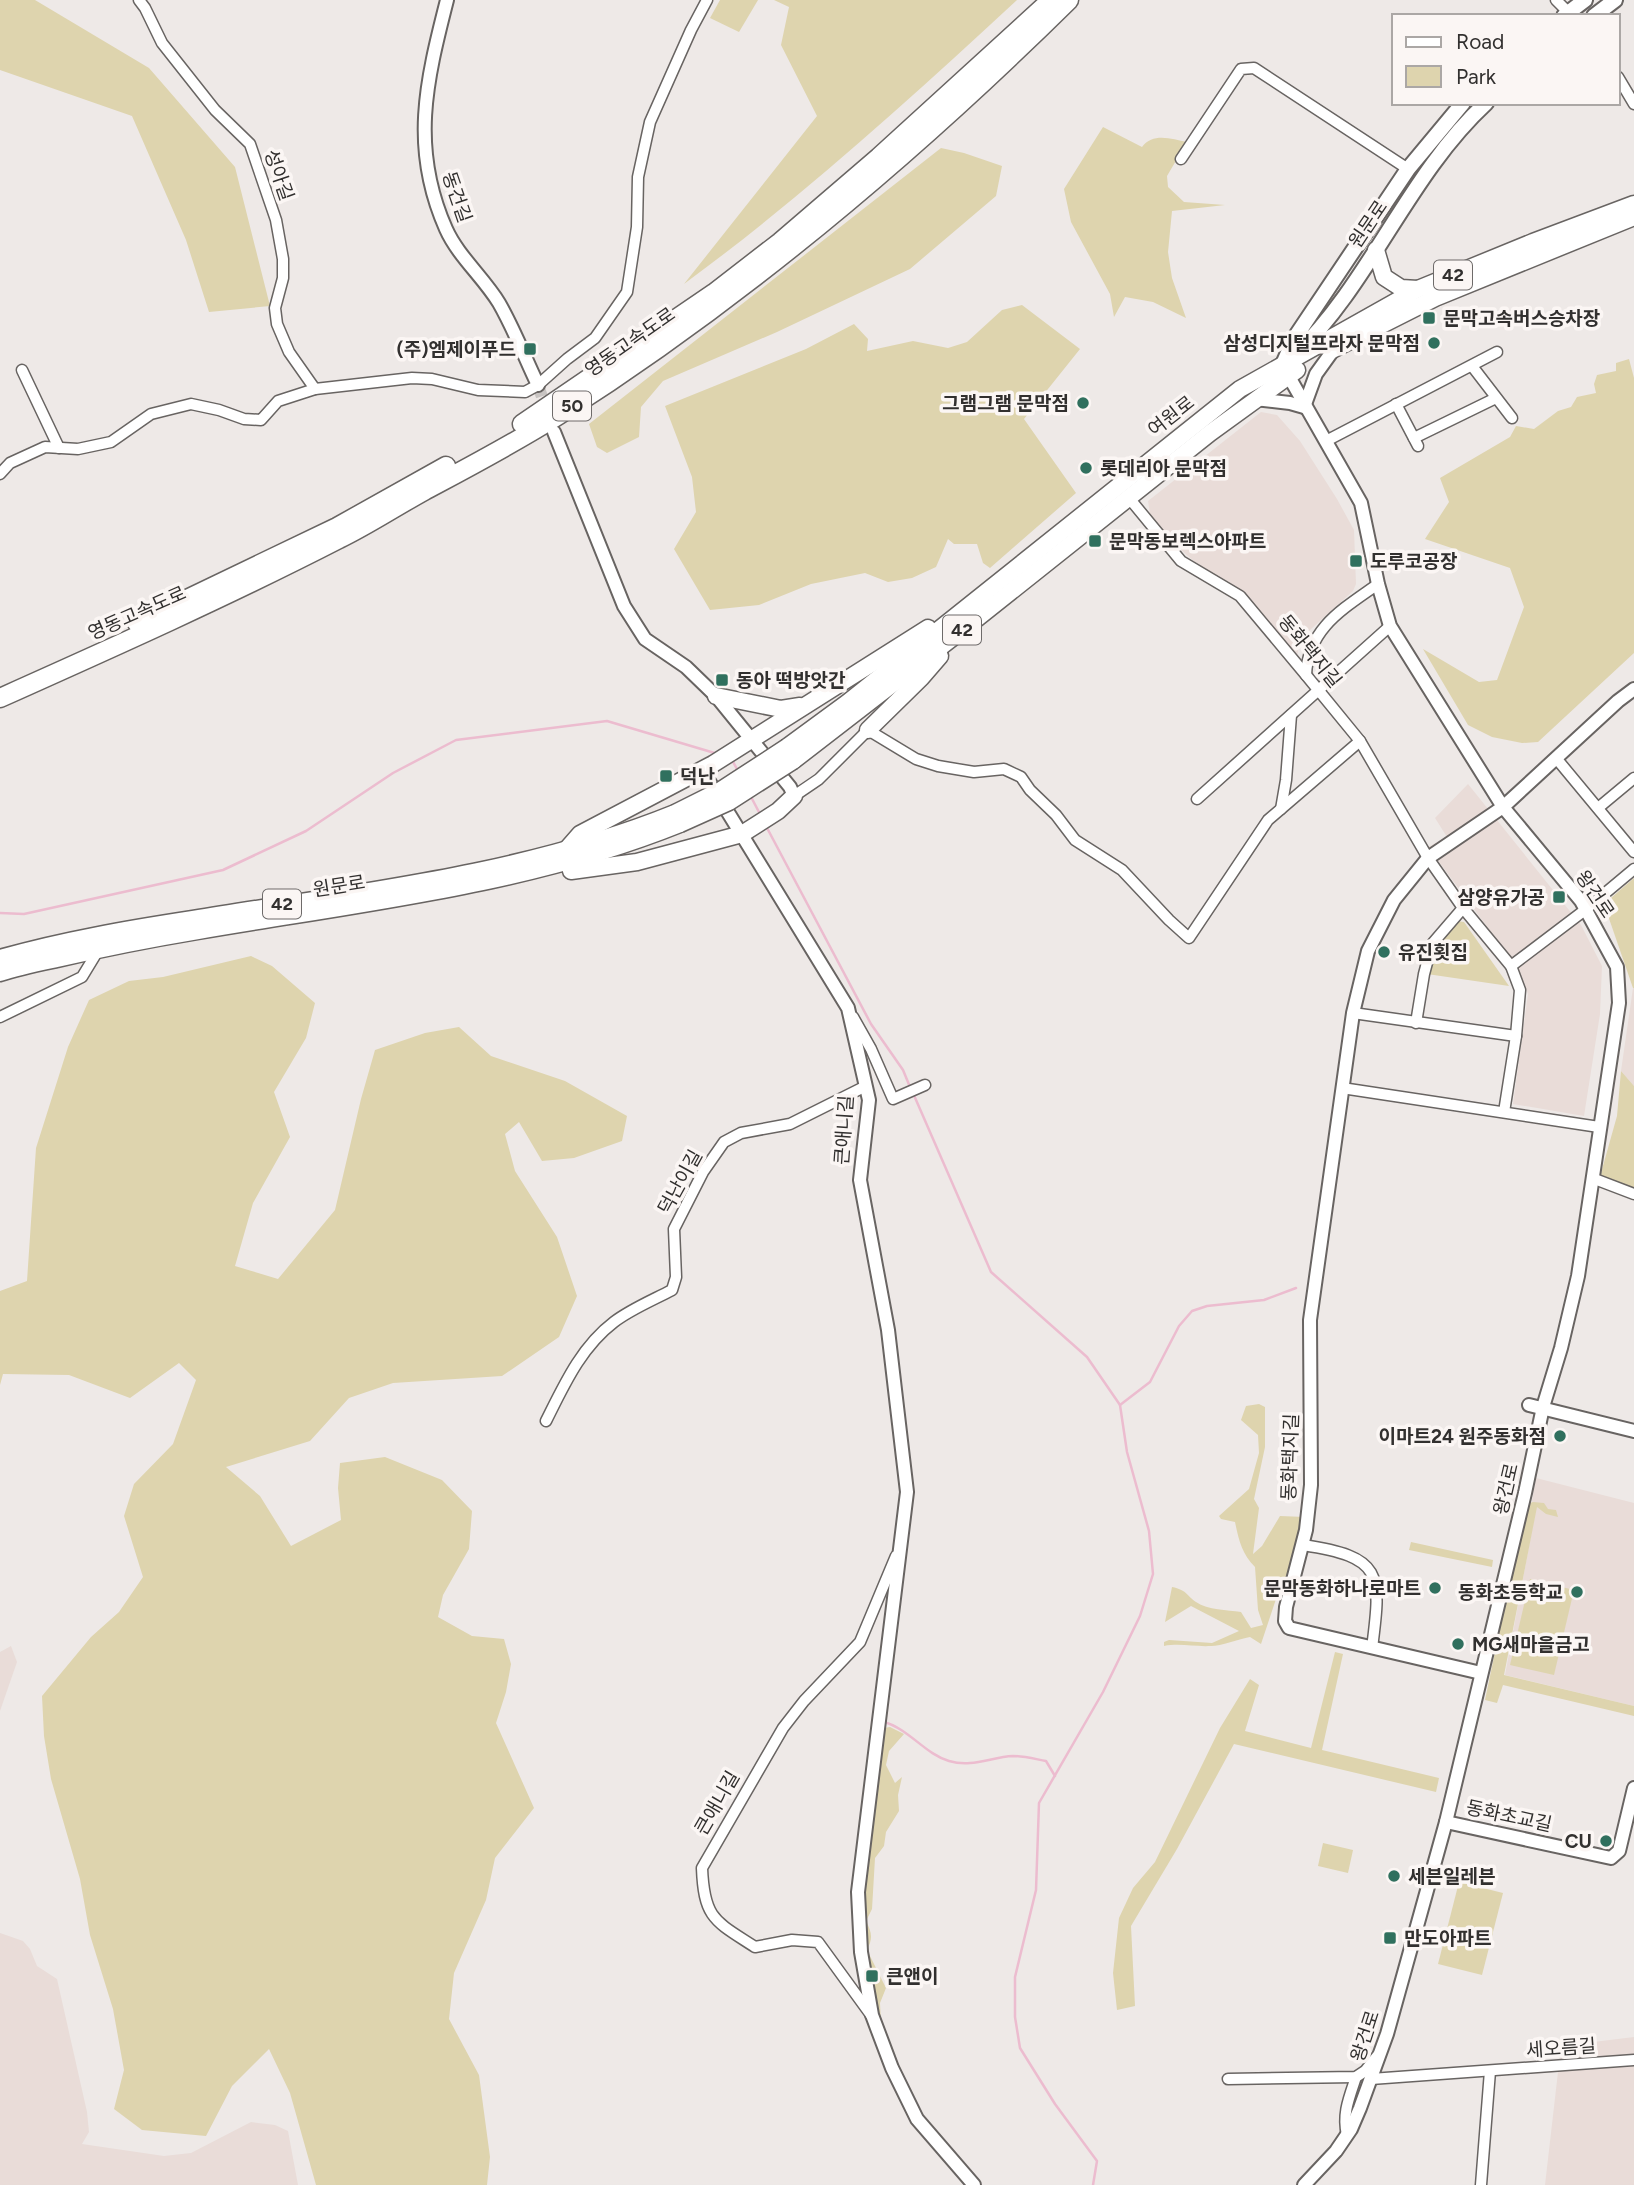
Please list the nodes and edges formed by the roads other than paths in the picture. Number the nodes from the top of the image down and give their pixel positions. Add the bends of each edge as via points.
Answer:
1 (139, 0) edge
2 (447, 0) edge
3 (707, 0) edge
4 (1051, 0) edge
5 (1069, 0) edge
6 (1556, 0) edge
7 (1615, 0) edge
8 (1573, 10) edge
9 (1597, 14) edge
10 (1620, 81) edge
11 (1634, 104) edge
12 (1461, 105) edge
13 (1484, 105) edge
14 (1181, 159) dead end
15 (1408, 169) junction
16 (1423, 179) junction
17 (1633, 215) edge
18 (1376, 250) junction
19 (1418, 289) junction
20 (1334, 349) junction
21 (1497, 352) dead end
22 (1472, 366) junction
23 (22, 370) dead end
24 (1285, 370) junction
25 (538, 385) junction
26 (315, 389) junction
27 (1496, 398) junction
28 (1255, 399) junction
29 (1396, 404) junction
30 (1304, 407) junction
31 (1511, 418) dead end
32 (554, 432) dead end
33 (1326, 441) junction
34 (60, 448) junction
35 (1139, 448) dead end
36 (1138, 470) junction
37 (0, 474) edge
38 (1124, 492) junction
39 (1378, 584) junction
40 (956, 625) junction
41 (1390, 626) junction
42 (1306, 675) junction
43 (0, 686) edge
44 (1634, 689) edge
45 (1318, 691) junction
46 (716, 696) junction
47 (0, 698) edge
48 (810, 705) junction
49 (1291, 715) junction
50 (869, 730) junction
51 (752, 740) junction
52 (1360, 741) junction
53 (1556, 758) junction
54 (707, 767) junction
55 (1634, 778) edge
56 (794, 796) junction
57 (1197, 799) dead end
58 (1503, 807) junction
59 (1598, 808) junction
60 (1280, 809) junction
61 (677, 819) junction
62 (747, 831) junction
63 (564, 851) junction
64 (1634, 852) edge
65 (1428, 859) junction
66 (1634, 869) edge
67 (513, 876) junction
68 (1463, 908) junction
69 (1585, 910) junction
70 (99, 949) junction
71 (0, 958) edge
72 (1511, 966) junction
73 (0, 973) edge
74 (848, 1008) junction
75 (1353, 1013) junction
76 (0, 1017) edge
77 (1416, 1023) junction
78 (1516, 1037) junction
79 (866, 1086) junction
80 (923, 1086) dead end
81 (1342, 1088) junction
82 (1504, 1112) junction
83 (1599, 1127) junction
84 (1592, 1178) junction
85 (1634, 1194) edge
86 (1529, 1405) dead end
87 (1543, 1407) junction
88 (546, 1421) dead end
89 (1634, 1431) edge
90 (902, 1541) junction
91 (1303, 1545) junction
92 (1372, 1648) junction
93 (1481, 1673) junction
94 (1634, 1788) edge
95 (1446, 1822) junction
96 (872, 2015) junction
97 (1382, 2050) junction
98 (1634, 2060) edge
99 (1490, 2071) junction
100 (1356, 2077) junction
101 (1228, 2079) dead end
102 (1371, 2079) junction
103 (1346, 2135) junction
104 (974, 2185) edge
105 (1304, 2185) edge
106 (1481, 2185) edge

1 - 26 street, 성아길 via 162,43 215,110 250,144 276,220 283,258 277,324 289,352
2 - 25 street, 동건길 via 429,68 423,131 429,183 447,232 499,303
3 - 25 street via 650,122 638,177 627,292 595,338
4 - 43 highway, 영동고속도로 / 50 via 780,242 551,406 337,527
5 - 47 highway, 영동고속도로 / 50 via 887,169 785,254 577,404 341,538 212,603
6 - 8 street
7 - 9 main road
10 - 11 street
12 - 15 main road, 원문로
13 - 16 main road, 원문로
14 - 15 street via 1241,69 1254,68
15 - 16 main road
15 - 24 main road, 원문로 via 1294,339
16 - 18 main road, 원문로
17 - 19 highway, 여원로 / 42 via 1533,242
17 - 20 highway, 여원로 / 42 via 1435,298
18 - 19 highway via 1384,277 1401,288
18 - 24 main road, 원문로 via 1319,331
19 - 24 highway, 여원로 / 42
20 - 24 highway, 여원로 / 42
20 - 30 street via 1316,374
21 - 22 street
22 - 27 street
22 - 29 street
23 - 34 street
24 - 28 highway, 여원로 / 42
24 - 30 street, 왕건로
24 - 36 highway, 여원로 / 42 via 1240,389
25 - 26 street via 525,392 478,390 412,378
26 - 34 street via 278,401 261,420 191,404 151,414 111,442
27 - 29 street via 1416,442
27 - 31 street
28 - 30 street
28 - 38 highway, 여원로 / 42
29 - 33 street
30 - 33 street, 왕건로
32 - 46 street via 624,606 645,639
33 - 39 street, 왕건로 via 1361,503
34 - 37 street via 45,447 10,463
35 - 36 highway
36 - 38 highway, 여원로 / 42
38 - 40 highway, 여원로 / 42
38 - 42 street, 동화택지길 via 1181,561 1241,596
39 - 41 street, 왕건로
39 - 42 street via 1342,609 1315,637
40 - 48 highway via 926,629
40 - 50 highway via 921,678
40 - 61 highway, 여원로 / 42, bridge via 729,802
41 - 45 street
41 - 58 street, 왕건로
42 - 45 street, 동화택지길
44 - 53 street
45 - 49 street
45 - 52 street, 동화택지길
46 - 48 highway via 781,709
46 - 51 street
48 - 51 highway
49 - 57 street
49 - 60 street
50 - 56 street via 819,779
50 - 60 street via 916,759 938,766 974,772 1004,769 1021,777 1076,839 1122,870 1189,938
51 - 54 highway
51 - 56 street
52 - 60 street
52 - 65 street, 동화택지길
53 - 58 street
53 - 59 street
54 - 62 street, 큰애니길
54 - 63 highway via 580,834
55 - 59 street
56 - 62 highway
58 - 65 street, 동화택지길
58 - 69 street, 왕건로
59 - 64 street
61 - 63 highway, 원문로 / 42
61 - 67 highway, 원문로 / 42 via 633,843
62 - 67 highway via 637,862
62 - 74 street, 큰애니길
63 - 71 highway, 원문로 / 42 via 511,865 118,931
65 - 68 street, 동화택지길
65 - 75 street, 동화택지길 via 1394,900 1368,951
66 - 69 street
67 - 70 highway, 원문로 / 42
68 - 72 street, 동화택지길
68 - 77 street via 1432,944
69 - 72 street
69 - 83 street, 왕건로 via 1617,967 1619,1003
70 - 73 highway, 원문로 / 42
70 - 76 street via 82,977
72 - 78 street, 동화택지길 via 1520,990
74 - 79 street, 큰애니길
74 - 80 street via 893,1099
75 - 77 street
75 - 81 street, 동화택지길
77 - 78 street
78 - 82 street, 동화택지길
79 - 88 street, 덕난이길 via 790,1124 741,1133 724,1142 674,1229 676,1277 672,1290 614,1322 584,1352
79 - 90 street, 큰애니길 via 869,1100 860,1180 888,1330 908,1492
81 - 82 street
81 - 91 street, 동화택지길 via 1310,1320 1311,1485
82 - 83 street
83 - 84 street, 왕건로
84 - 85 street
84 - 87 street, 왕건로 via 1578,1276
86 - 87 street
87 - 89 street
87 - 93 street, 왕건로
90 - 96 street, 큰애니길 via 858,1892
90 - 96 street, 큰애니길 via 860,1642 783,1728 702,1868 703,1893 715,1920 755,1947 792,1940 818,1942
91 - 92 street via 1336,1550 1370,1568 1377,1588
91 - 92 street, 동화택지길 via 1286,1607 1289,1628
92 - 93 street, 동화택지길
93 - 95 street, 왕건로
94 - 95 street, 동화초교길 via 1619,1852 1611,1858
95 - 97 street, 왕건로
96 - 104 street, 큰애니길 via 917,2119
97 - 100 street
97 - 102 street, 왕건로
98 - 99 street, 세오름길
99 - 102 street, 세오름길
99 - 106 street
100 - 101 street
100 - 103 street via 1344,2111
102 - 103 street, 왕건로
103 - 105 street, 왕건로

